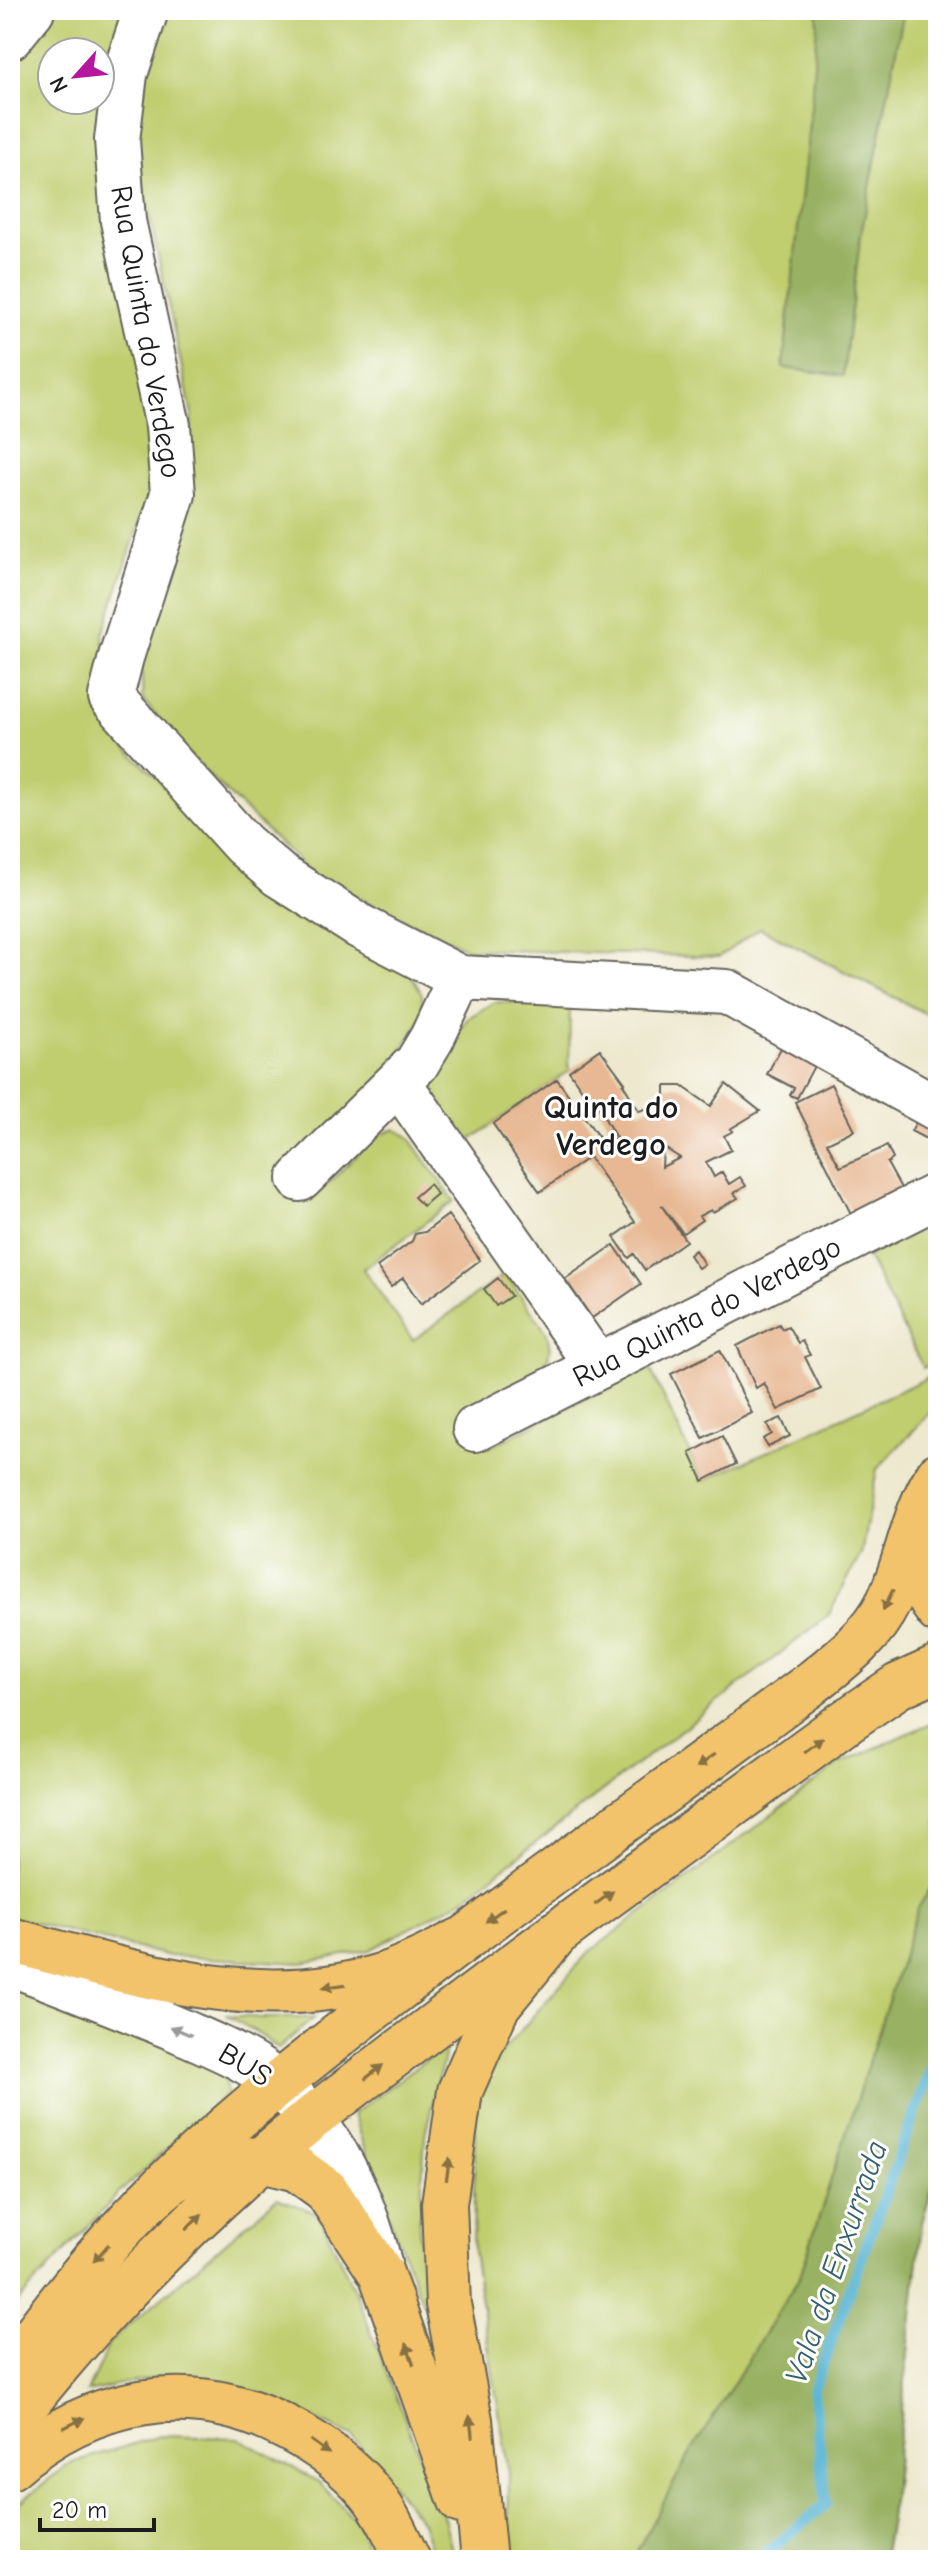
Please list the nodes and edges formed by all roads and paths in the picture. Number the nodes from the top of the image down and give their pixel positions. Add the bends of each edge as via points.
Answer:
1 (32, 10) edge
2 (146, 10) edge
3 (10, 37) edge
4 (460, 978) junction
5 (399, 1083) junction
6 (938, 1109) edge
7 (300, 1179) dead end
8 (938, 1195) edge
9 (598, 1367) junction
10 (475, 1429) dead end
11 (938, 1475) edge
12 (916, 1528) junction
13 (938, 1611) edge
14 (938, 1668) edge
15 (557, 1933) junction
16 (10, 1940) edge
17 (459, 1941) junction
18 (10, 1963) edge
19 (277, 2083) junction
20 (312, 2120) junction
21 (261, 2160) junction
22 (147, 2202) junction
23 (381, 2273) junction
24 (10, 2368) edge
25 (10, 2425) edge
26 (10, 2467) edge
27 (408, 2560) edge
28 (483, 2560) edge

1 - 3 street
2 - 4 street, Rua Quinta do Verdego via 125,74 117,140 123,221 168,426 173,494 111,697 232,833 279,875 359,926
4 - 5 street via 432,1038
4 - 6 street via 727,992
5 - 7 street
5 - 9 street
8 - 9 street, Rua Quinta do Verdego
9 - 10 street, Rua Quinta do Verdego
11 - 12 main road
12 - 13 main road via 918,1568
12 -> 17 main road via 887,1604 845,1655
15 -> 14 main road via 848,1720 898,1686
20 -> 15 main road
28 -> 15 main road via 470,2420 448,2304 444,2204 460,2091 498,2005
17 -> 16 main road via 380,1976 292,1992 221,1989 152,1977
17 - 19 main road
19 -> 18 street, BUS via 231,2053
19 - 20 street, BUS
19 - 22 main road
20 - 21 main road
20 - 23 street, BUS via 355,2188
21 - 22 main road via 193,2169
21 - 23 main road via 297,2169 326,2190
25 -> 21 main road via 116,2299
22 -> 24 main road
28 -> 23 main road
26 -> 27 main road via 90,2415 172,2398 223,2402 319,2444 369,2491

